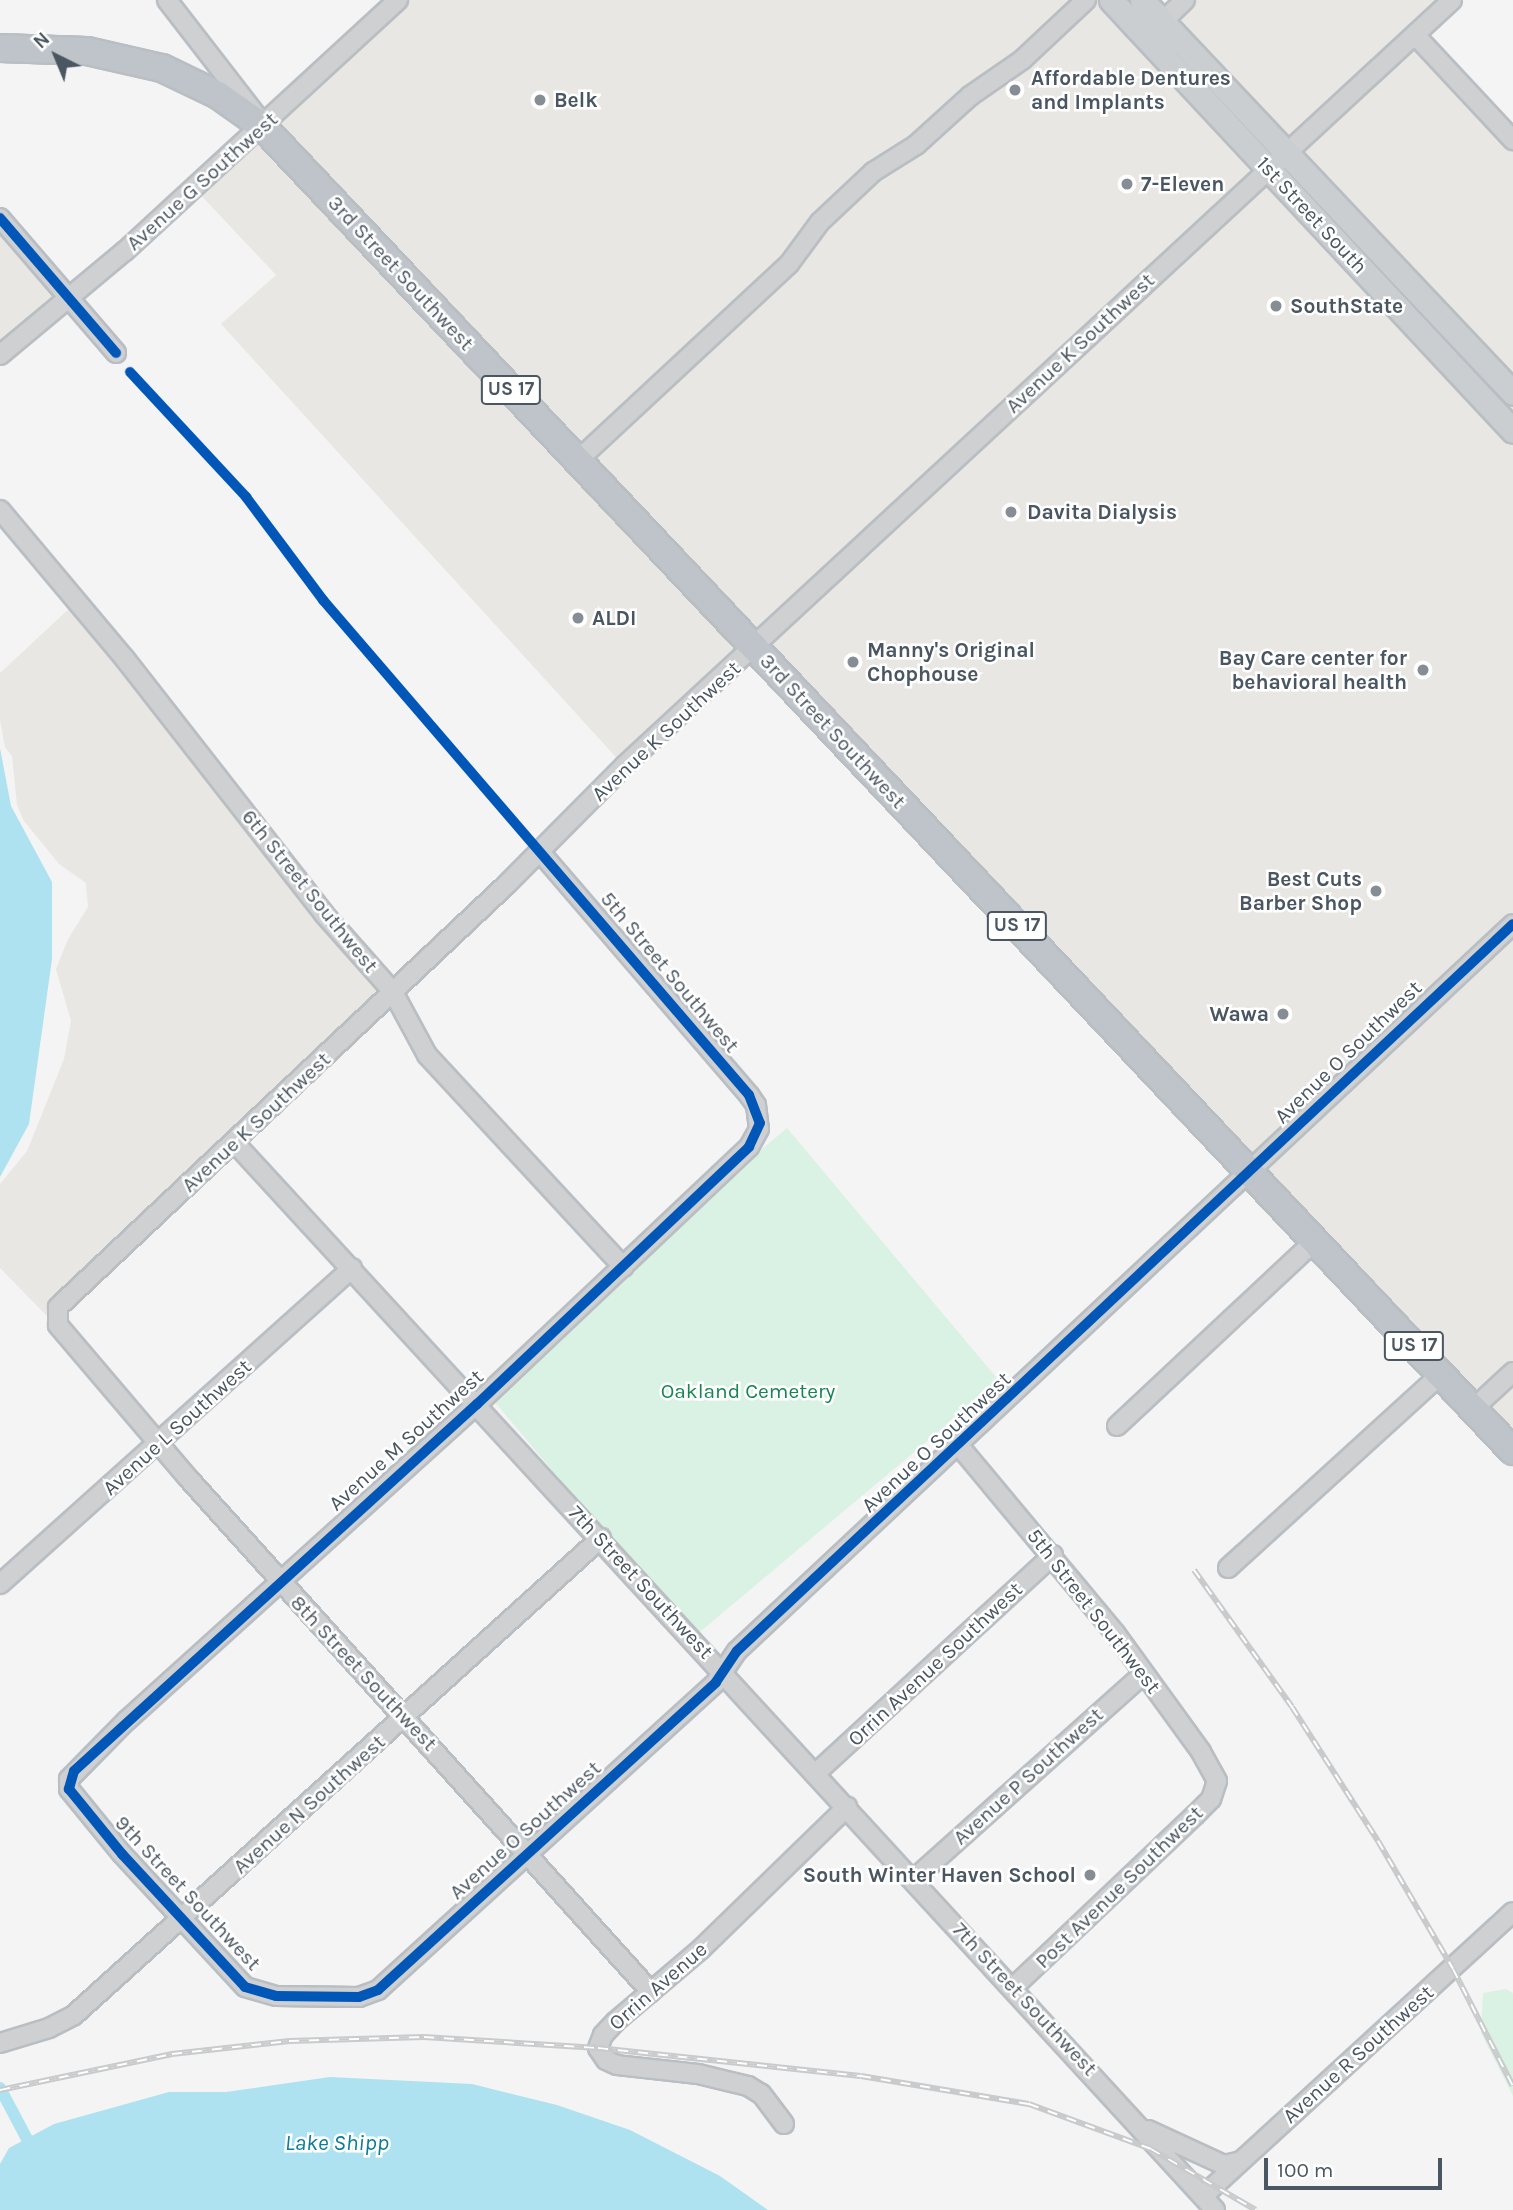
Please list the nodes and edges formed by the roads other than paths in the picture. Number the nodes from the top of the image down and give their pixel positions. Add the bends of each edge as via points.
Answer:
1 (167, 0) edge
2 (398, 0) edge
3 (1086, 0) edge
4 (1111, 0) edge
5 (1142, 0) edge
6 (1185, 0) edge
7 (1452, 0) edge
8 (1154, 29) junction
9 (1415, 35) junction
10 (0, 48) edge
11 (262, 126) junction
12 (1513, 140) edge
13 (1289, 154) junction
14 (1268, 167) junction
15 (0, 218) edge
16 (69, 299) junction
17 (116, 354) dead end
18 (0, 355) edge
19 (1513, 393) edge
20 (1513, 431) edge
21 (578, 461) junction
22 (0, 510) edge
23 (755, 648) junction
24 (540, 852) junction
25 (1513, 924) edge
26 (393, 992) junction
27 (760, 1123) joint
28 (234, 1142) junction
29 (1249, 1171) junction
30 (1315, 1241) junction
31 (623, 1267) junction
32 (352, 1268) junction
33 (55, 1318) joint
34 (1513, 1372) edge
35 (1441, 1374) junction
36 (477, 1404) junction
37 (1474, 1408) junction
38 (1118, 1426) dead end
39 (160, 1444) junction
40 (960, 1447) junction
41 (1513, 1451) edge
42 (601, 1538) junction
43 (1053, 1555) junction
44 (1228, 1569) dead end
45 (279, 1581) junction
46 (0, 1584) edge
47 (722, 1670) junction
48 (1143, 1674) junction
49 (404, 1718) junction
50 (816, 1773) junction
51 (69, 1779) joint
52 (1217, 1782) joint
53 (846, 1807) junction
54 (527, 1854) junction
55 (914, 1880) junction
56 (1513, 1912) edge
57 (183, 1918) junction
58 (384, 1984) joint
59 (1014, 1987) junction
60 (651, 1992) junction
61 (0, 2043) edge
62 (783, 2124) dead end
63 (1141, 2127) junction
64 (1241, 2161) junction
65 (1203, 2196) junction
66 (1215, 2210) edge

1 - 11 street, 3rd Street Southwest
2 - 11 street, Avenue G Southwest
3 - 21 street via 1022,60 970,96 916,145 873,172 820,222 789,264
4 - 8 main road, 1st Street South
5 - 8 main road, 1st Street South
6 - 8 street
7 - 9 street, Avenue K Southwest
8 - 13 main road, 1st Street South
8 - 14 main road, 1st Street South
9 - 12 street
9 - 13 street, Avenue K Southwest
10 - 11 highway, US 17 via 87,51 150,64 192,81
11 - 16 street, Avenue G Southwest
11 - 21 highway, 3rd Street Southwest / US 17
13 - 14 street, Avenue K Southwest
13 - 19 main road, 1st Street South
14 - 20 main road, 1st Street South
14 - 23 street, Avenue K Southwest
15 - 16 street
16 - 17 street
16 - 18 street, Avenue G Southwest
21 - 23 highway, 3rd Street Southwest / US 17
22 - 26 street, 6th Street Southwest via 151,692 324,914
23 - 24 street, Avenue K Southwest via 624,766
23 - 29 highway, 3rd Street Southwest / US 17
24 - 26 street, Avenue K Southwest
24 - 27 street, 5th Street Southwest via 749,1095
25 - 29 street, Avenue O Southwest
26 - 28 street, Avenue K Southwest
26 - 31 street, 6th Street Southwest via 427,1055
27 - 31 street, Avenue M Southwest via 749,1147
28 - 32 street, 7th Street Southwest
28 - 33 street, Avenue K Southwest via 63,1300
29 - 30 highway, 3rd Street Southwest / US 17
29 - 40 street, Avenue O Southwest
30 - 35 highway, 3rd Street Southwest / US 17
30 - 38 street
31 - 36 street, Avenue M Southwest
32 - 36 street, 7th Street Southwest
32 - 39 street, Avenue L Southwest
33 - 39 street, 8th Street Southwest
34 - 37 street
35 - 37 highway, 3rd Street Southwest / US 17
35 - 44 street
36 - 42 street, 7th Street Southwest
36 - 45 street, Avenue M Southwest
37 - 41 highway, 3rd Street Southwest / US 17
39 - 45 street, 8th Street Southwest
39 - 46 street, Avenue L Southwest
40 - 43 street, 5th Street Southwest
40 - 47 street, Avenue O Southwest via 737,1651
42 - 47 street, 7th Street Southwest
42 - 49 street, Avenue N Southwest
43 - 48 street, 5th Street Southwest
43 - 50 street, Orrin Avenue Southwest
45 - 49 street, 8th Street Southwest
45 - 51 street, Avenue M Southwest
47 - 50 street, 7th Street Southwest
47 - 54 street, Avenue O Southwest via 716,1682
48 - 52 street, 5th Street Southwest via 1201,1752
48 - 55 street, Avenue P Southwest
49 - 54 street, 8th Street Southwest
49 - 57 street, Avenue N Southwest
50 - 53 street, 7th Street Southwest
51 - 57 street, 9th Street Southwest via 69,1789 122,1854
52 - 59 street, Post Avenue Southwest via 1211,1799
53 - 55 street, 7th Street Southwest
53 - 60 street, Orrin Avenue
54 - 58 street, Avenue O Southwest
54 - 60 street, 8th Street Southwest
55 - 59 street, 7th Street Southwest
56 - 64 street, Avenue R Southwest
57 - 58 street, 9th Street Southwest via 245,1987 276,1996 359,1997
57 - 61 street, Avenue N Southwest via 74,2015
59 - 63 street, 7th Street Southwest
60 - 62 street, Orrin Avenue via 603,2035 598,2049 606,2060 748,2086 761,2094
63 - 64 street via 1224,2165
63 - 65 street, 7th Street Southwest
64 - 65 street, Avenue R Southwest
65 - 66 street, 7th Street Southwest

